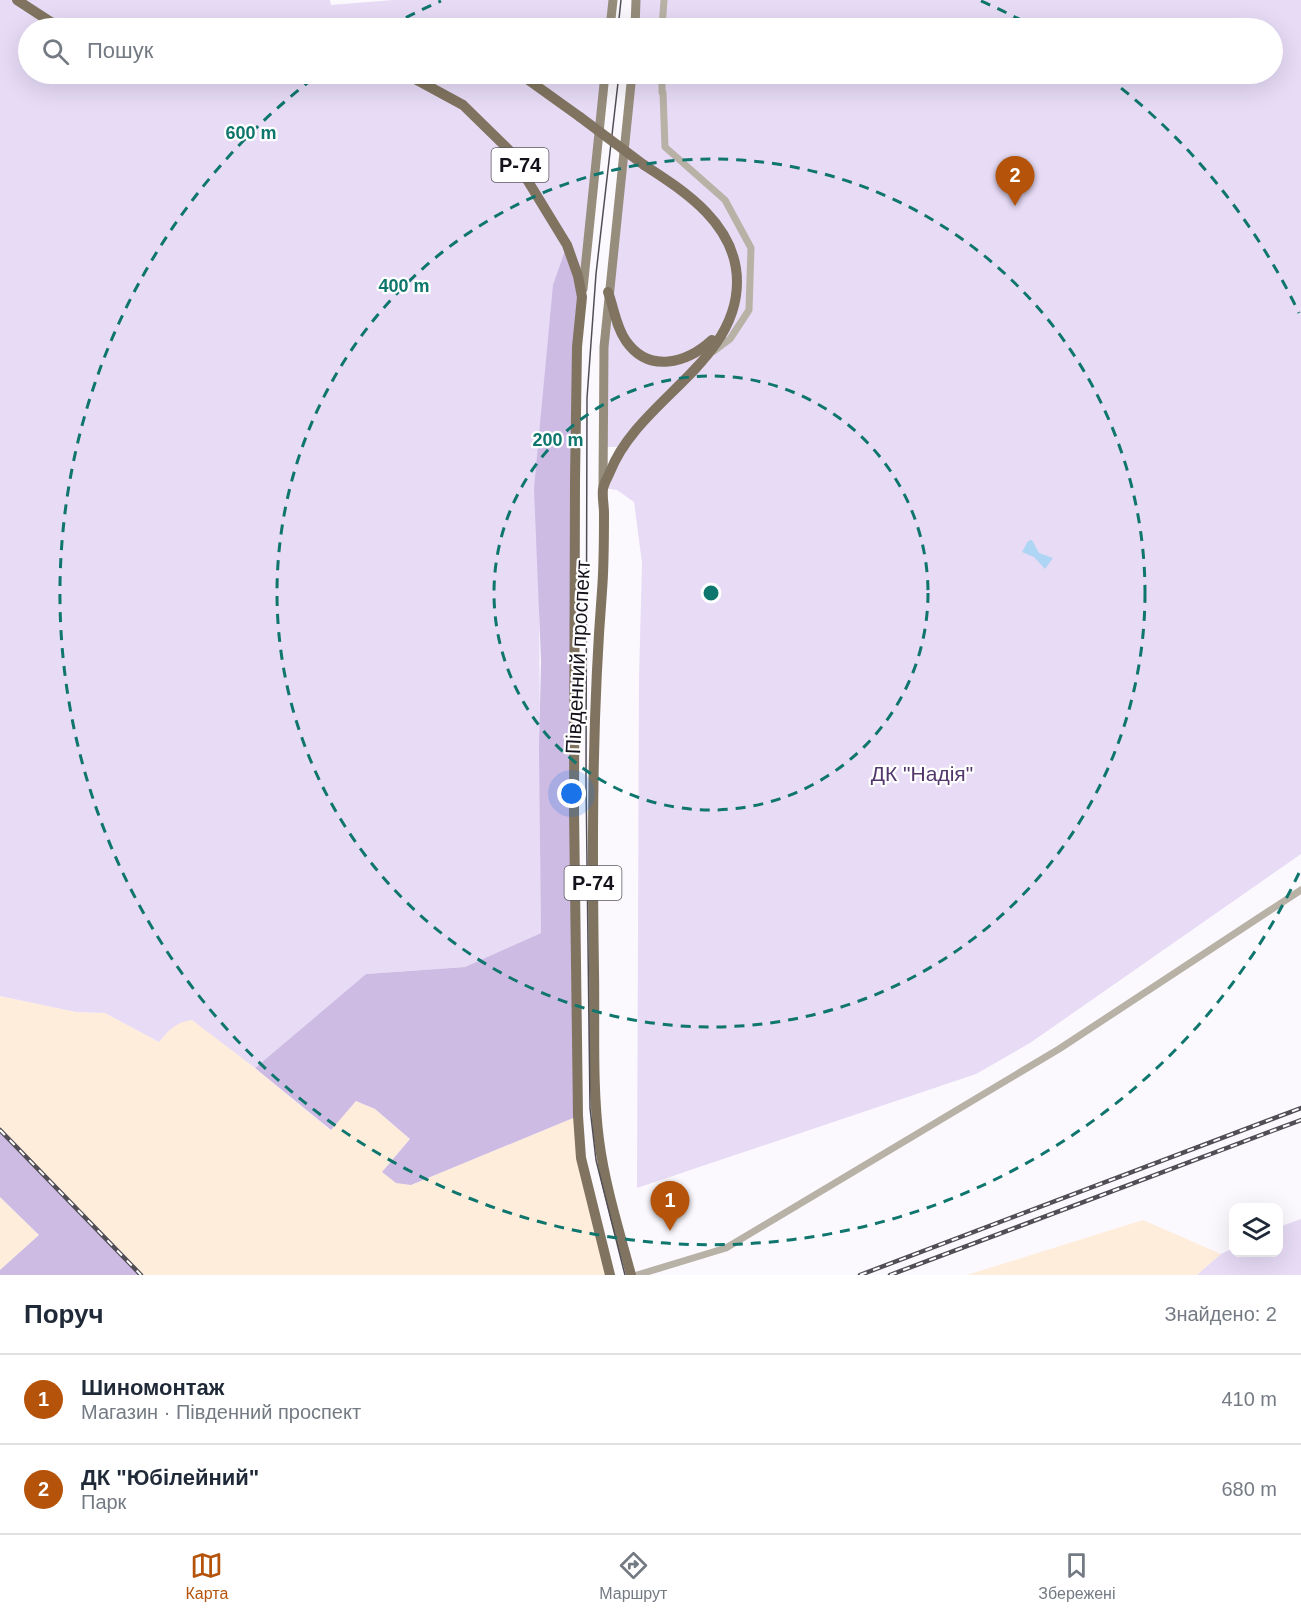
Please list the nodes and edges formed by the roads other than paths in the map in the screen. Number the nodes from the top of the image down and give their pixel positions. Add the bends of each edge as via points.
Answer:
1 (17, 0) edge
2 (613, 0) edge
3 (636, 0) edge
4 (664, 0) edge
5 (45, 18) edge
6 (611, 18) edge
7 (635, 18) edge
8 (663, 18) edge
9 (424, 84) edge
10 (534, 84) edge
11 (604, 84) edge
12 (631, 84) edge
13 (663, 84) edge
14 (608, 292) junction
15 (582, 297) junction
16 (732, 318) junction
17 (704, 358) junction
18 (603, 488) junction
19 (1301, 890) edge
20 (610, 1275) edge
21 (631, 1275) edge
22 (637, 1275) edge

1 - 5 main road
2 - 6 main road
3 - 7 main road
4 - 8 street
9 - 15 main road, Р-74 via 463,105 509,150 567,245
10 - 16 main road, Р-74, bridge via 701,206 725,236 736,269
11 - 15 main road, Південний проспект
12 - 14 main road, Південний проспект
13 - 17 street via 665,147 725,200 751,248 749,310 730,339
14 - 16 main road via 626,341 653,361 667,363 689,358 715,338
14 - 18 main road, Південний проспект
15 - 20 main road, Південний проспект / Р-74 via 577,347 575,480 578,1116 583,1167
16 - 17 main road, Р-74
17 - 18 main road, Р-74 via 639,423 621,447
18 - 21 main road, Південний проспект / Р-74 via 591,807 596,1102 602,1163
19 - 22 street via 1059,1049 726,1248

